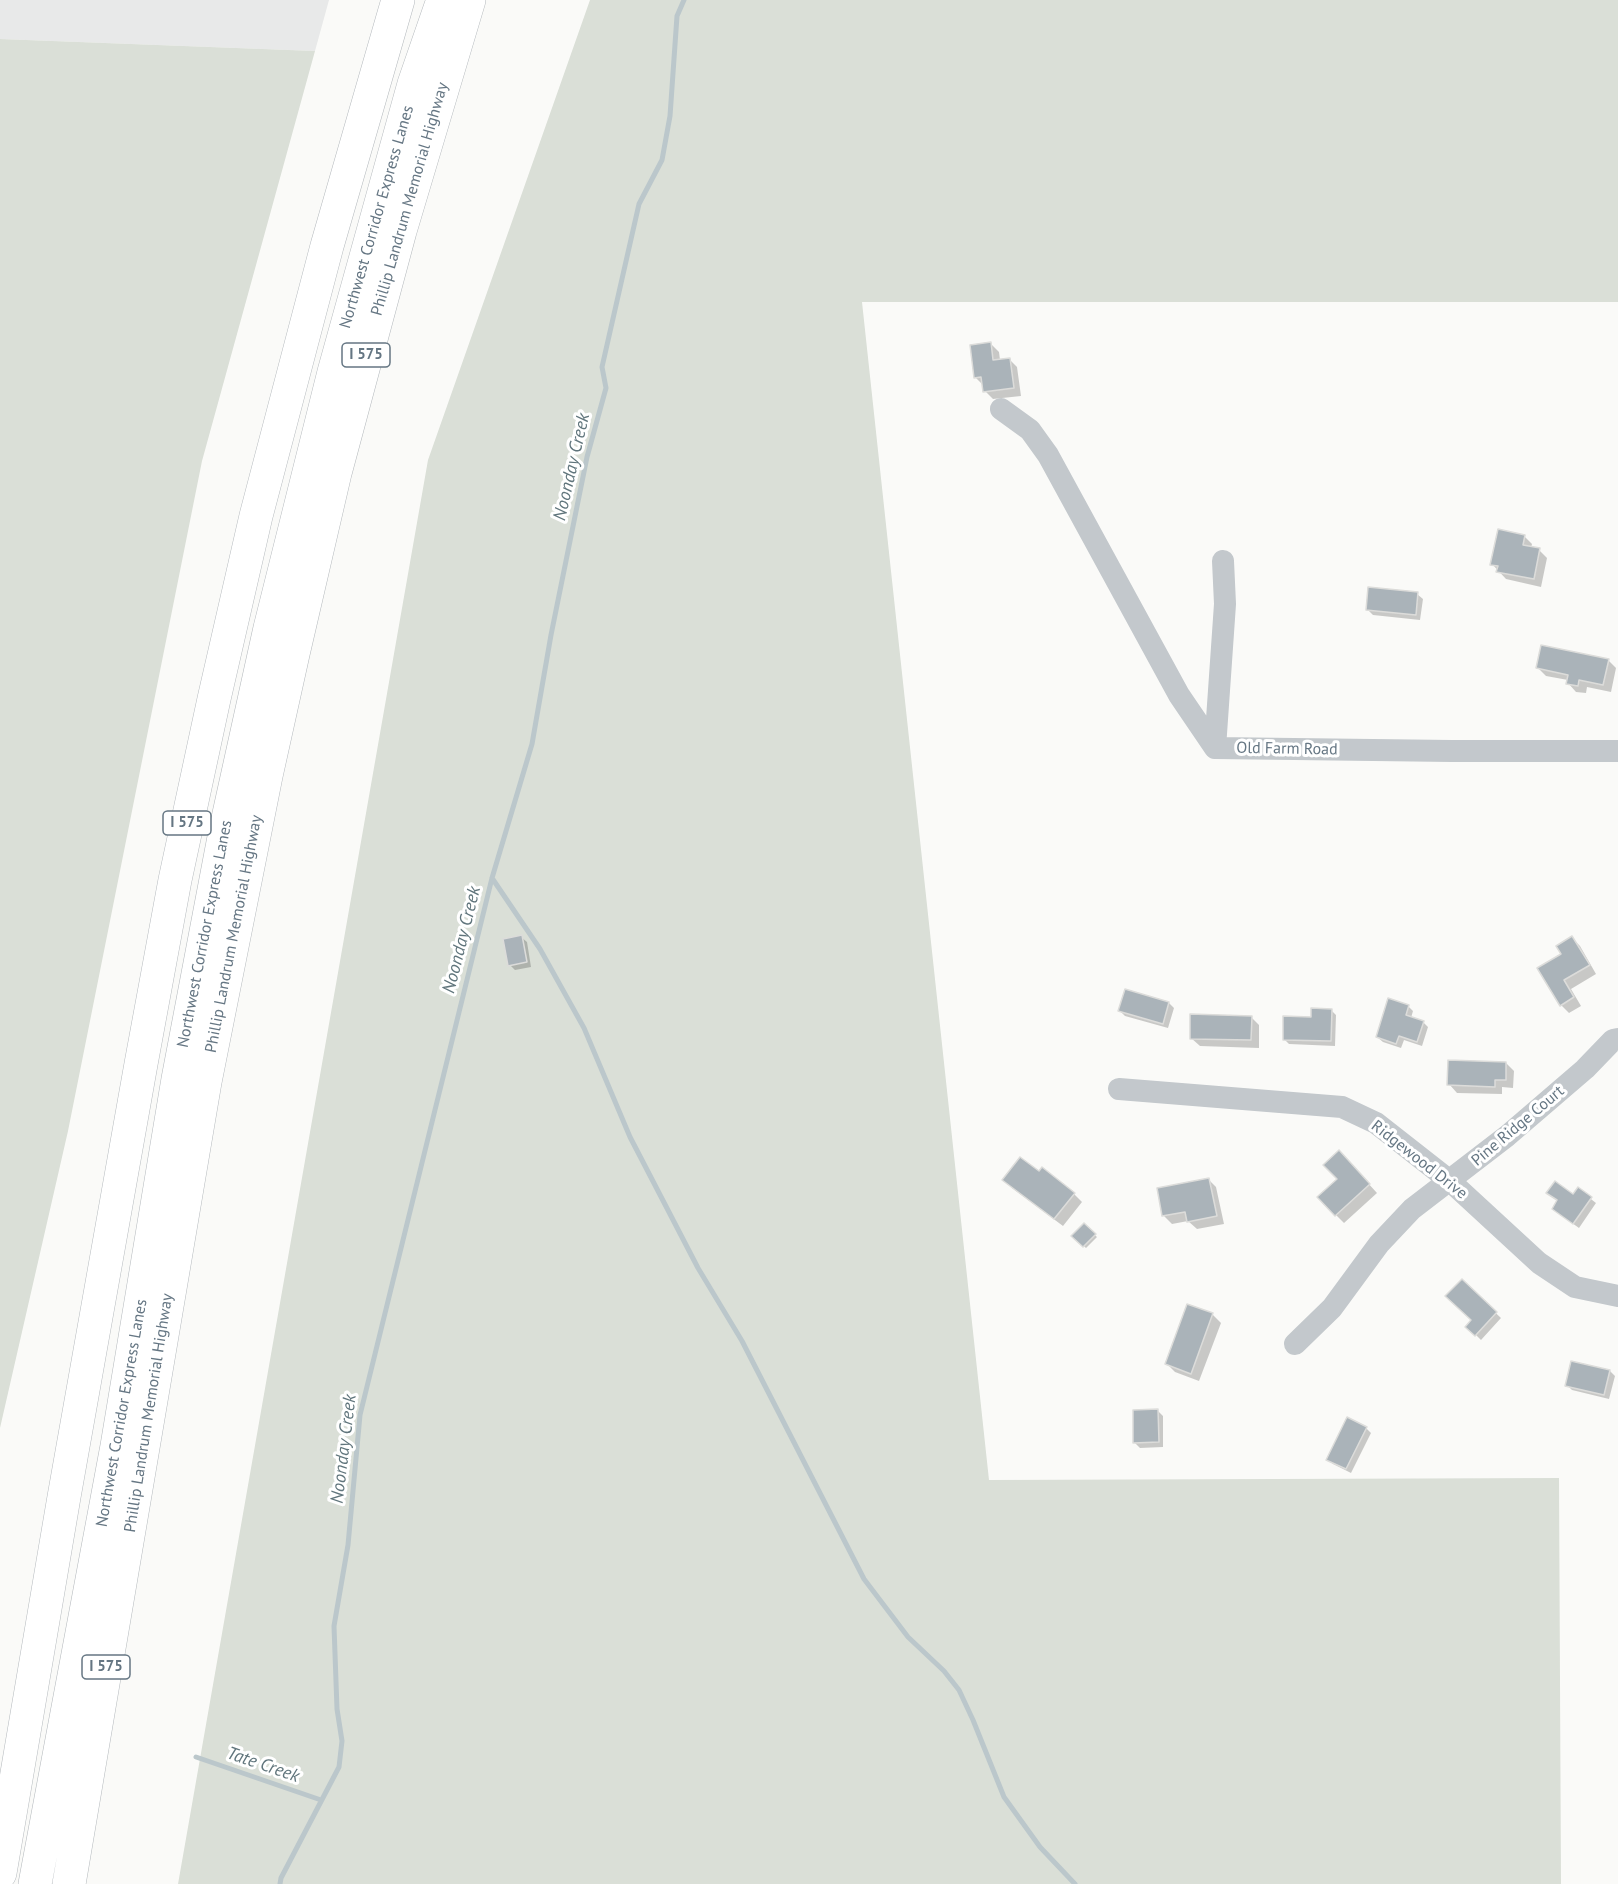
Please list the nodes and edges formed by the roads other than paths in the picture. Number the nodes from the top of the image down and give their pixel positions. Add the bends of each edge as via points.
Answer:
1 (389, 0) edge
2 (398, 0) edge
3 (443, 0) edge
4 (469, 0) edge
5 (351, 159) junction
6 (1001, 410) dead end
7 (1223, 561) dead end
8 (1215, 748) junction
9 (1618, 751) edge
10 (1618, 1039) edge
11 (1119, 1089) dead end
12 (1450, 1181) junction
13 (1618, 1296) edge
14 (1295, 1344) dead end
15 (0, 1873) edge
16 (35, 1884) edge
17 (69, 1884) edge

1 - 5 highway
2 - 5 highway, I 575
3 - 16 highway, Northwest Corridor Express Lanes via 414,84 334,372 270,628 225,832
4 - 17 highway, Phillip Landrum Memorial Highway / I 575 via 373,331 320,533 273,745 205,1082
5 - 15 highway, I 575 via 256,516 175,880
6 - 8 street, Old Farm Road via 1030,430 1048,455 1179,695
7 - 8 street via 1225,604
8 - 9 street, Old Farm Road
10 - 12 street, Pine Ridge Court via 1508,1136
11 - 12 street, Ridgewood Drive via 1342,1107 1376,1123
12 - 13 street, Ridgewood Drive via 1539,1263 1575,1287
12 - 14 street, Pine Ridge Court via 1412,1209 1379,1244 1332,1308

